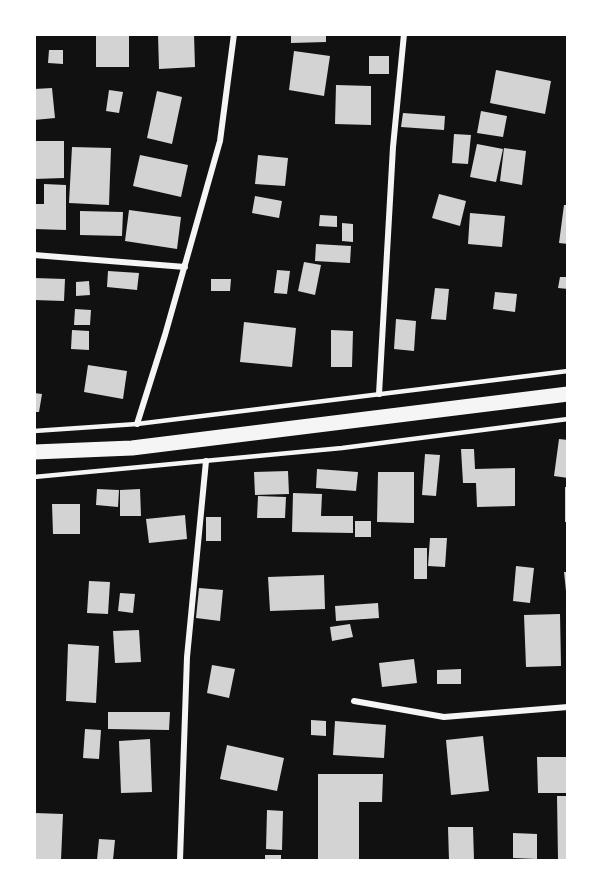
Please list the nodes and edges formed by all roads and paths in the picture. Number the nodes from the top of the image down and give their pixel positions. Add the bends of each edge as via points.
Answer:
1 (234, 34) edge
2 (404, 34) edge
3 (34, 255) edge
4 (184, 267) junction
5 (567, 371) edge
6 (379, 394) junction
7 (567, 394) edge
8 (567, 419) edge
9 (137, 424) junction
10 (34, 431) edge
11 (34, 453) edge
12 (206, 461) junction
13 (34, 477) edge
14 (354, 701) dead end
15 (567, 707) edge
16 (180, 861) edge

1 - 4 street via 220,141
2 - 6 street via 393,147
3 - 4 street
4 - 9 street
5 - 6 lane
6 - 9 lane
7 - 11 main road via 132,448
8 - 12 lane
9 - 10 lane
12 - 13 lane
12 - 16 street via 187,657
14 - 15 street via 444,717

